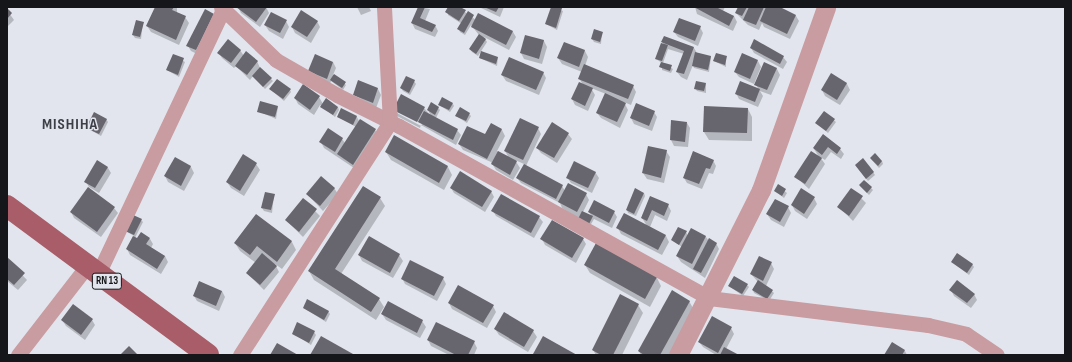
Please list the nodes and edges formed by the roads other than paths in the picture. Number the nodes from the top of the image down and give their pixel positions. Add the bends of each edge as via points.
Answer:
1 (384, 7) edge
2 (826, 7) edge
3 (222, 8) edge
4 (390, 122) junction
5 (7, 206) edge
6 (92, 270) junction
7 (709, 298) junction
8 (18, 355) edge
9 (208, 355) edge
10 (240, 355) edge
11 (678, 355) edge
12 (997, 355) edge

1 - 4 street
2 - 7 street via 760,190
3 - 4 street via 276,60
3 - 6 street
4 - 7 street
4 - 10 street
5 - 6 main road, RN 13
6 - 8 street
6 - 9 main road, RN 13
7 - 11 street
7 - 12 street via 928,325 966,334

